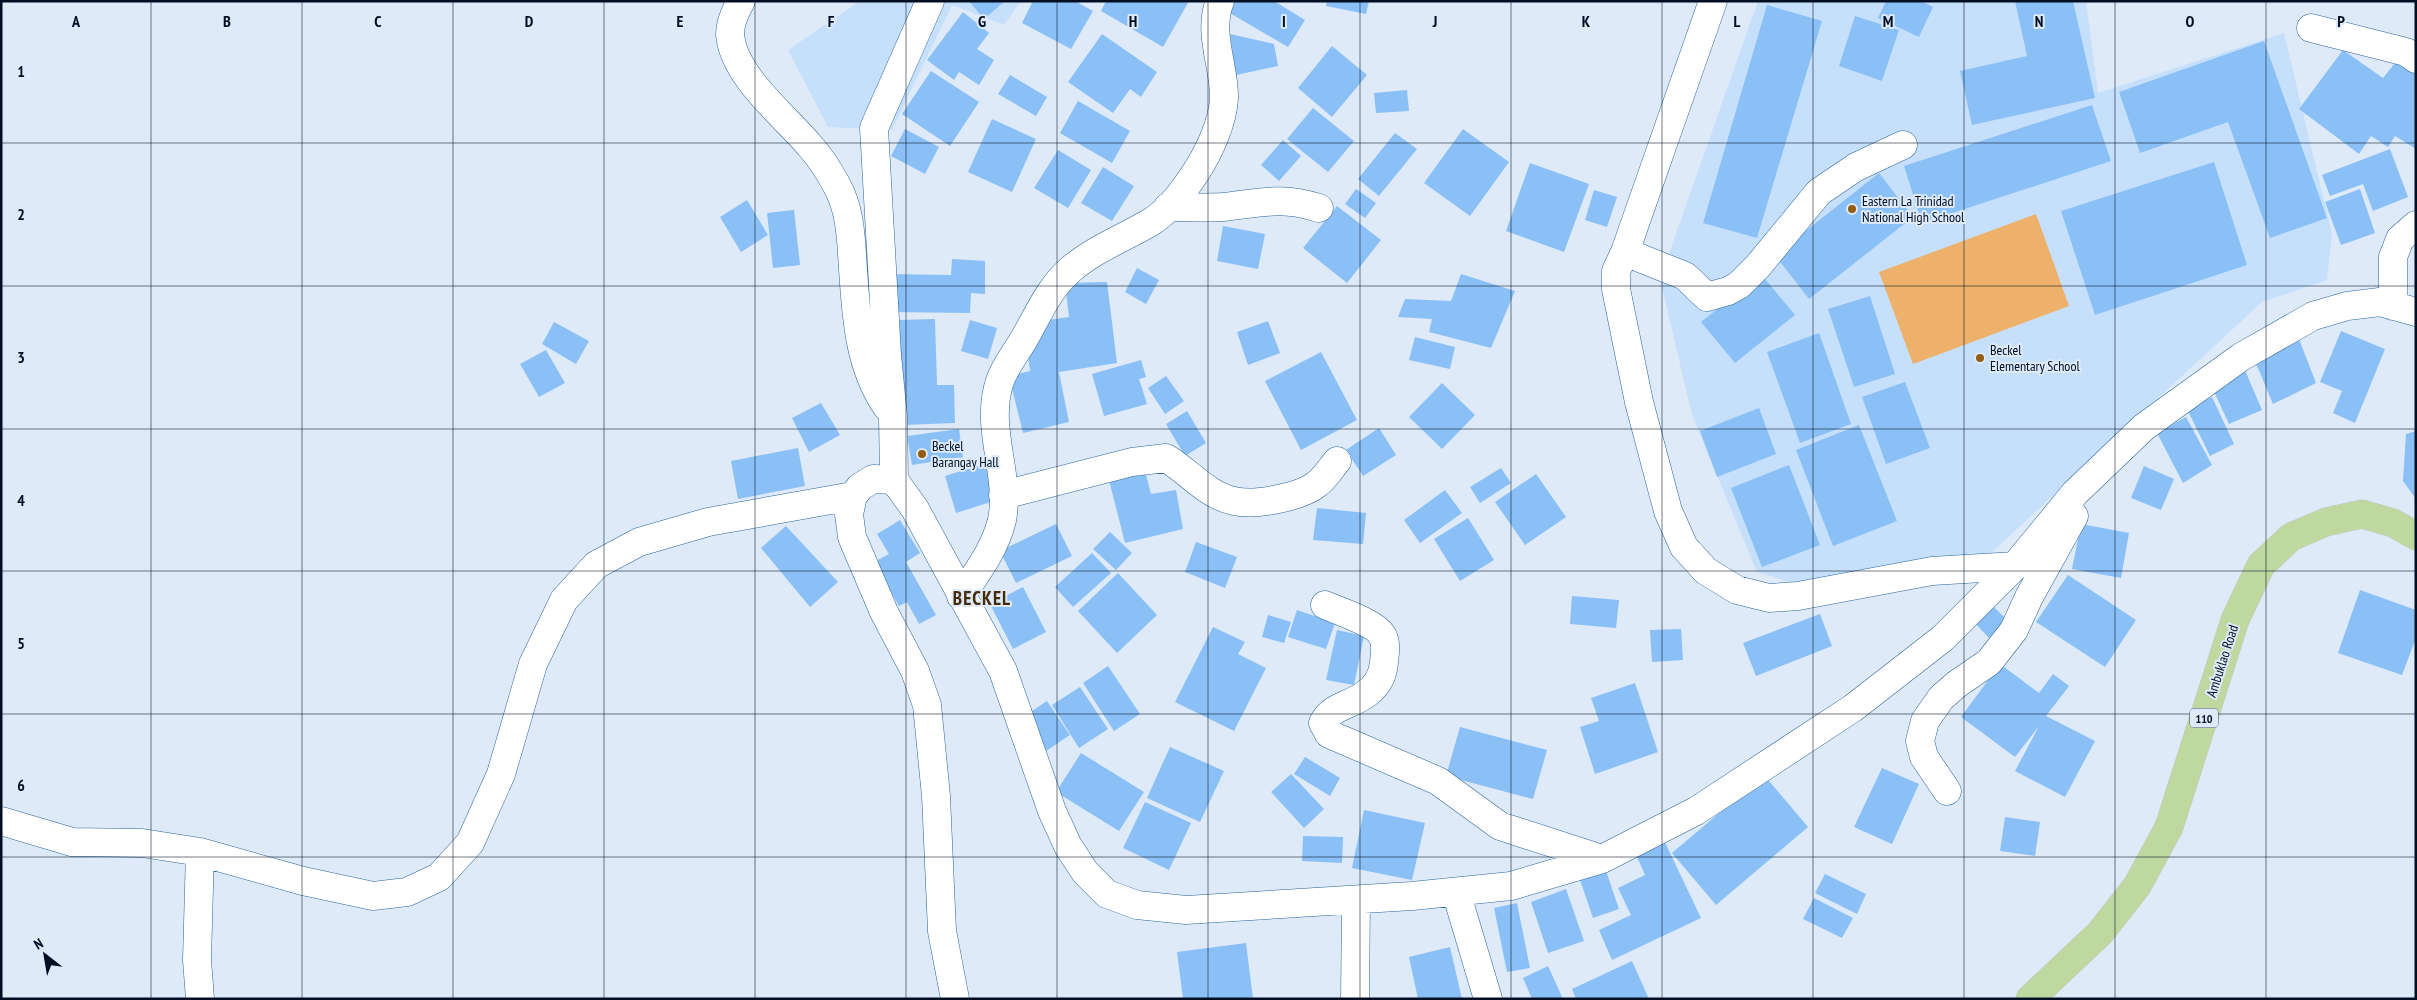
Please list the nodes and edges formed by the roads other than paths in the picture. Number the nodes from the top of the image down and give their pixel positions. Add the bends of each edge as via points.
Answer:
1 (741, 1) edge
2 (930, 1) edge
3 (1220, 1) edge
4 (1713, 1) edge
5 (2311, 28) dead end
6 (2416, 58) edge
7 (1903, 145) dead end
8 (1168, 207) junction
9 (1319, 208) dead end
10 (2416, 225) edge
11 (1625, 252) junction
12 (2404, 309) edge
13 (893, 416) junction
14 (1337, 460) dead end
15 (894, 480) junction
16 (2076, 493) junction
17 (1003, 495) junction
18 (853, 496) junction
19 (2416, 536) edge
20 (2015, 566) junction
21 (961, 596) junction
22 (1325, 605) dead end
23 (1947, 791) dead end
24 (1, 821) edge
25 (200, 852) junction
26 (1602, 859) junction
27 (1456, 892) junction
28 (1356, 900) junction
29 (200, 999) edge
30 (955, 999) edge
31 (1355, 999) edge
32 (1488, 999) edge
33 (2030, 999) edge

1 - 13 street via 730,33 738,62 761,93 812,148 837,185 850,224 856,314 867,368 875,391
2 - 13 street via 874,128
3 - 8 street via 1216,44 1224,98 1218,127 1197,170
4 - 11 street
5 - 6 street via 2406,52
7 - 11 street via 1856,167 1819,192 1758,266 1728,291 1707,296 1685,276
8 - 9 street via 1221,207 1267,200 1295,201
8 - 17 street via 1152,221 1117,239 1070,270 1053,290 1008,364 995,403
10 - 12 street via 2400,239 2393,258
11 - 20 street via 1616,271 1616,289 1658,480 1684,547 1706,571 1737,590 1769,598 1798,596 1932,571
12 - 16 street via 2380,302 2347,306 2313,316 2241,357 2144,427
13 - 15 street
14 - 17 street via 1317,484 1300,493 1268,500 1234,501 1212,491 1166,458 1132,462
15 - 18 street via 873,479
15 - 21 street via 915,509
16 - 20 street
16 - 23 street via 2077,512 2014,630 1989,662 1941,698 1925,721 1920,741 1924,758
17 - 21 street via 1002,518 994,547
18 - 25 street via 708,522 639,542 596,565 564,600 533,664 501,774 470,843 439,877 407,892 373,896
18 - 30 street via 849,514 852,537 884,612 915,671 927,705 936,796 942,931
19 - 33 main road, Ambuklao Road / 110 via 2393,523 2362,514 2326,522 2291,537 2261,565 2235,620 2169,827 2137,886 2100,933
20 - 26 street via 1943,638 1853,708 1696,811
21 - 28 street via 1003,671 1052,811 1068,846 1085,872 1106,894 1137,905 1186,910
22 - 26 street via 1375,628 1385,645 1384,672 1377,684 1355,701 1328,713 1323,723 1329,734 1438,781 1500,826
24 - 25 street via 72,842 142,843
25 - 29 street via 197,960
26 - 27 street via 1511,886
27 - 28 street
27 - 32 street
28 - 31 street

